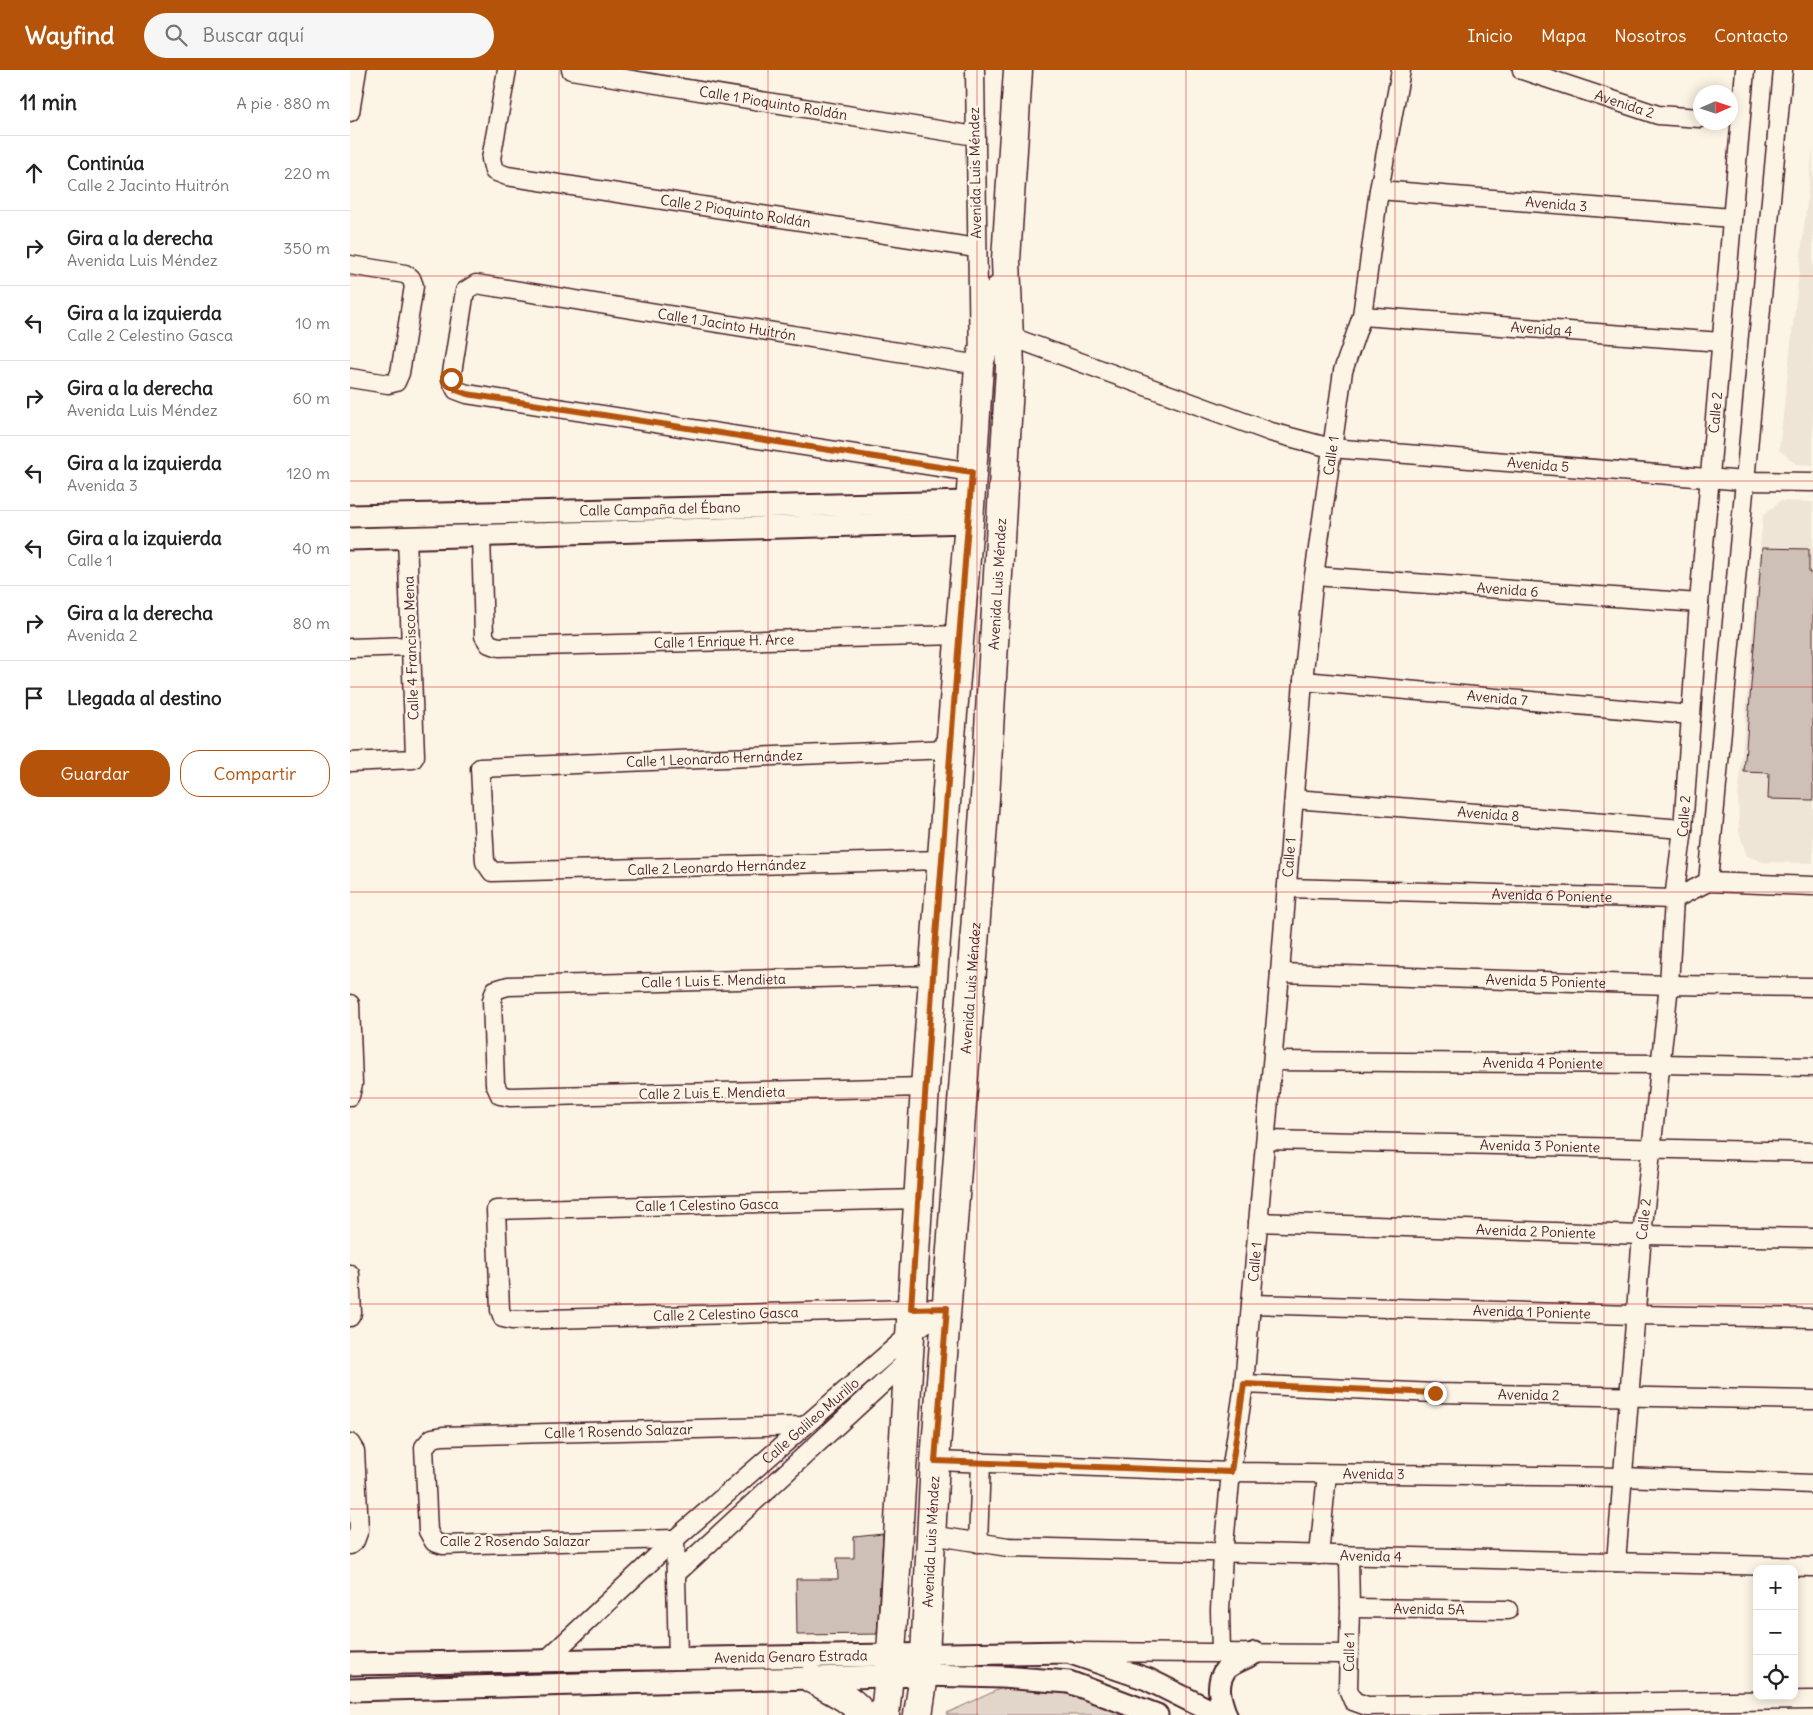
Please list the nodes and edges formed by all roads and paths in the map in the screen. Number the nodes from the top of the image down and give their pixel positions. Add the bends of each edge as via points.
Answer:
1 (357, 70) edge
2 (507, 70) edge
3 (571, 70) edge
4 (975, 70) edge
5 (1018, 70) edge
6 (1401, 70) edge
7 (1522, 70) edge
8 (1745, 70) edge
9 (1783, 70) edge
10 (1738, 106) edge
11 (350, 112) edge
12 (1693, 118) edge
13 (1735, 130) edge
14 (975, 136) junction
15 (1379, 190) junction
16 (1732, 218) junction
17 (976, 248) junction
18 (1006, 260) junction
19 (350, 265) edge
20 (1362, 316) junction
21 (1009, 336) junction
22 (1721, 342) junction
23 (978, 365) junction
24 (350, 378) edge
25 (1331, 448) junction
26 (972, 472) junction
27 (1709, 478) junction
28 (1746, 481) junction
29 (1813, 482) edge
30 (970, 512) junction
31 (350, 516) edge
32 (481, 535) junction
33 (407, 537) junction
34 (350, 539) edge
35 (1314, 576) junction
36 (1699, 603) junction
37 (960, 635) junction
38 (411, 646) junction
39 (350, 648) edge
40 (1303, 681) junction
41 (1691, 715) junction
42 (950, 749) junction
43 (350, 762) edge
44 (1294, 799) junction
45 (1683, 829) junction
46 (942, 860) junction
47 (492, 872) joint
48 (1708, 882) junction
49 (1813, 886) edge
50 (1287, 888) junction
51 (1674, 898) junction
52 (1280, 974) junction
53 (933, 975) junction
54 (1669, 985) junction
55 (1813, 987) edge
56 (350, 1004) edge
57 (1273, 1061) junction
58 (1661, 1064) junction
59 (1813, 1067) edge
60 (925, 1088) junction
61 (500, 1095) joint
62 (350, 1096) edge
63 (1266, 1140) junction
64 (1650, 1148) junction
65 (1813, 1152) edge
66 (918, 1199) junction
67 (1258, 1222) junction
68 (1642, 1235) junction
69 (1813, 1238) edge
70 (350, 1274) edge
71 (1251, 1304) junction
72 (947, 1308) junction
73 (1636, 1315) junction
74 (350, 1318) edge
75 (504, 1318) joint
76 (1813, 1318) edge
77 (909, 1335) junction
78 (1244, 1384) junction
79 (1629, 1396) junction
80 (1813, 1400) edge
81 (804, 1426) junction
82 (432, 1438) joint
83 (351, 1443) edge
84 (935, 1461) junction
85 (981, 1462) junction
86 (1231, 1472) junction
87 (1327, 1474) junction
88 (1622, 1476) junction
89 (1813, 1484) edge
90 (931, 1535) junction
91 (675, 1539) junction
92 (353, 1543) edge
93 (978, 1543) junction
94 (1223, 1554) junction
95 (1319, 1555) junction
96 (1349, 1557) junction
97 (1616, 1562) junction
98 (1813, 1567) edge
99 (676, 1574) junction
100 (1350, 1608) junction
101 (1508, 1610) dead end
102 (1068, 1652) junction
103 (1221, 1652) junction
104 (1255, 1653) junction
105 (1348, 1654) junction
106 (678, 1657) junction
107 (545, 1661) junction
108 (350, 1664) edge
109 (924, 1664) junction
110 (890, 1665) junction
111 (812, 1679) junction
112 (350, 1690) edge
113 (1813, 1700) edge
114 (863, 1715) edge
115 (885, 1715) edge
116 (918, 1715) edge
117 (1157, 1715) edge
118 (1219, 1715) edge
119 (1226, 1715) edge

1 - 11 street
2 - 17 street, Calle 2 Pioquinto Roldán via 491,159 494,171 507,176
3 - 14 street, Calle 1 Pioquinto Roldán
4 - 14 street, Avenida Luis Méndez
5 - 18 main road, Avenida Luis Méndez
6 - 15 street, Calle 1
7 - 12 street, Avenida 2 via 1658,115
8 - 10 street, Calle 2
9 - 28 street
13 - 16 street, Calle 2
14 - 17 street, Avenida Luis Méndez
15 - 16 street, Avenida 3
15 - 20 street, Calle 1
16 - 22 street, Calle 2
17 - 23 street, Avenida Luis Méndez
18 - 21 main road, Avenida Luis Méndez
18 - 23 main road, Avenida Luis Méndez
19 - 24 street via 405,274 414,286 396,382 388,384
20 - 22 street, Avenida 4
20 - 25 street, Calle 1 via 1343,371
21 - 25 street, Avenida 5 via 1271,432
21 - 72 main road, Avenida Luis Méndez via 1010,368 985,798
22 - 27 street, Calle 2
23 - 26 main road, Avenida Luis Méndez
23 - 26 street, Calle 1 Jacinto Huitrón via 476,284 465,291 451,379 456,390 467,394
25 - 27 street, Avenida 5
25 - 35 street, Calle 1
26 - 30 main road, Avenida Luis Méndez
27 - 28 street, Avenida 5
27 - 36 street, Calle 2
28 - 29 street, Avenida 5
28 - 48 street
30 - 31 street, Calle Campaña del Ébano
30 - 32 street, Calle Campaña del Ébano
30 - 37 main road, Avenida Luis Méndez
32 - 33 street, Calle Campaña del Ébano
32 - 37 street, Calle 1 Enrique H. Arce via 484,636 489,644 499,647
33 - 34 street, Calle Campaña del Ébano
33 - 38 street, Calle 4 Francisco Mena
35 - 36 street, Avenida 6
35 - 40 street, Calle 1
36 - 41 street, Calle 2
37 - 42 main road, Avenida Luis Méndez
38 - 39 street
38 - 43 street, Calle 4 Francisco Mena via 415,758
40 - 41 street, Avenida 7
40 - 44 street, Calle 1
41 - 45 street, Calle 2
42 - 46 main road, Avenida Luis Méndez
42 - 47 street, Calle 1 Leonardo Hernández via 480,768 485,862
44 - 45 street, Avenida 8
44 - 50 street, Calle 1
45 - 51 street, Calle 2
46 - 47 street, Calle 2 Leonardo Hernández
46 - 53 main road, Avenida Luis Méndez
48 - 49 street, Avenida 6 Poniente
48 - 51 street, Avenida 6 Poniente
50 - 51 street, Avenida 6 Poniente
50 - 52 street, Calle 1
51 - 54 street, Calle 2
52 - 54 street, Avenida 5 Poniente
52 - 57 street, Calle 1
53 - 60 main road, Avenida Luis Méndez
53 - 61 street, Calle 1 Luis E. Mendieta via 508,986 495,990 492,1000 495,1084
54 - 55 street, Avenida 5 Poniente
54 - 58 street, Calle 2
56 - 62 street via 353,1084
57 - 58 street, Avenida 4 Poniente
57 - 63 street, Calle 1
58 - 59 street, Avenida 4 Poniente
58 - 64 street, Calle 2
60 - 61 street, Calle 2 Luis E. Mendieta
60 - 66 main road, Avenida Luis Méndez
63 - 64 street, Avenida 3 Poniente
63 - 67 street, Calle 1
64 - 65 street, Avenida 3 Poniente
64 - 68 street, Calle 2
66 - 75 street, Calle 1 Celestino Gasca via 496,1210 500,1310
66 - 77 main road, Avenida Luis Méndez
67 - 68 street, Avenida 2 Poniente
67 - 71 street, Calle 1
68 - 69 street, Avenida 2 Poniente
68 - 73 street, Calle 2
70 - 74 street
71 - 73 street, Avenida 1 Poniente
71 - 78 street, Calle 1
72 - 77 street, Calle 2 Celestino Gasca
72 - 77 street, Calle Galileo Murillo
72 - 84 main road, Avenida Luis Méndez
73 - 76 street, Avenida 1 Poniente
73 - 79 street, Calle 2
75 - 77 street, Calle 2 Celestino Gasca
77 - 81 street, Calle Galileo Murillo
77 - 99 street, Calle Galileo Murillo
77 - 110 main road, Avenida Luis Méndez
78 - 79 street, Avenida 2 via 1435,1393
78 - 86 street, Calle 1
79 - 80 street, Avenida 2
79 - 88 street, Calle 2
81 - 82 street, Calle 1 Rosendo Salazar
81 - 91 street, Calle Galileo Murillo
82 - 91 street, Calle 2 Rosendo Salazar via 424,1447 428,1531 434,1542
83 - 92 street via 355,1451 359,1530
84 - 85 street, Avenida 3
84 - 90 main road, Avenida Luis Méndez
85 - 86 street, Avenida 3
85 - 93 street
86 - 87 street, Avenida 3
86 - 94 street, Calle 1
87 - 88 street, Avenida 3
87 - 95 street
88 - 89 street, Avenida 3
88 - 97 street, Calle 2
90 - 93 street, Avenida 4
90 - 109 main road, Avenida Luis Méndez
91 - 99 street
91 - 107 street, Calle Galileo Murillo
93 - 94 street, Avenida 4 via 1008,1547
94 - 95 street, Avenida 4
94 - 103 street, Calle 1
95 - 96 street, Avenida 4
96 - 97 street, Avenida 4
96 - 100 street, Calle 1
97 - 98 street, Avenida 4
99 - 106 street
100 - 101 street, Avenida 5A
100 - 105 street, Calle 1
102 - 103 street
102 - 109 street, Avenida Genaro Estrada
102 - 118 street, Avenida Genaro Estrada via 1147,1679
103 - 104 street
104 - 105 street
104 - 119 street via 1227,1668 1220,1682 1219,1697
105 - 113 street, Calle 1 via 1348,1688 1353,1701 1367,1706
106 - 107 street, Avenida Genaro Estrada
106 - 110 street, Avenida Genaro Estrada
107 - 108 street, Avenida Genaro Estrada
109 - 110 street, Avenida Genaro Estrada
109 - 116 main road, Avenida Luis Méndez
109 - 117 street, Avenida Genaro Estrada via 1002,1677 1069,1682
110 - 111 street, Avenida Genaro Estrada
110 - 115 main road, Avenida Luis Méndez
111 - 112 street, Avenida Genaro Estrada
111 - 114 main road via 841,1695

